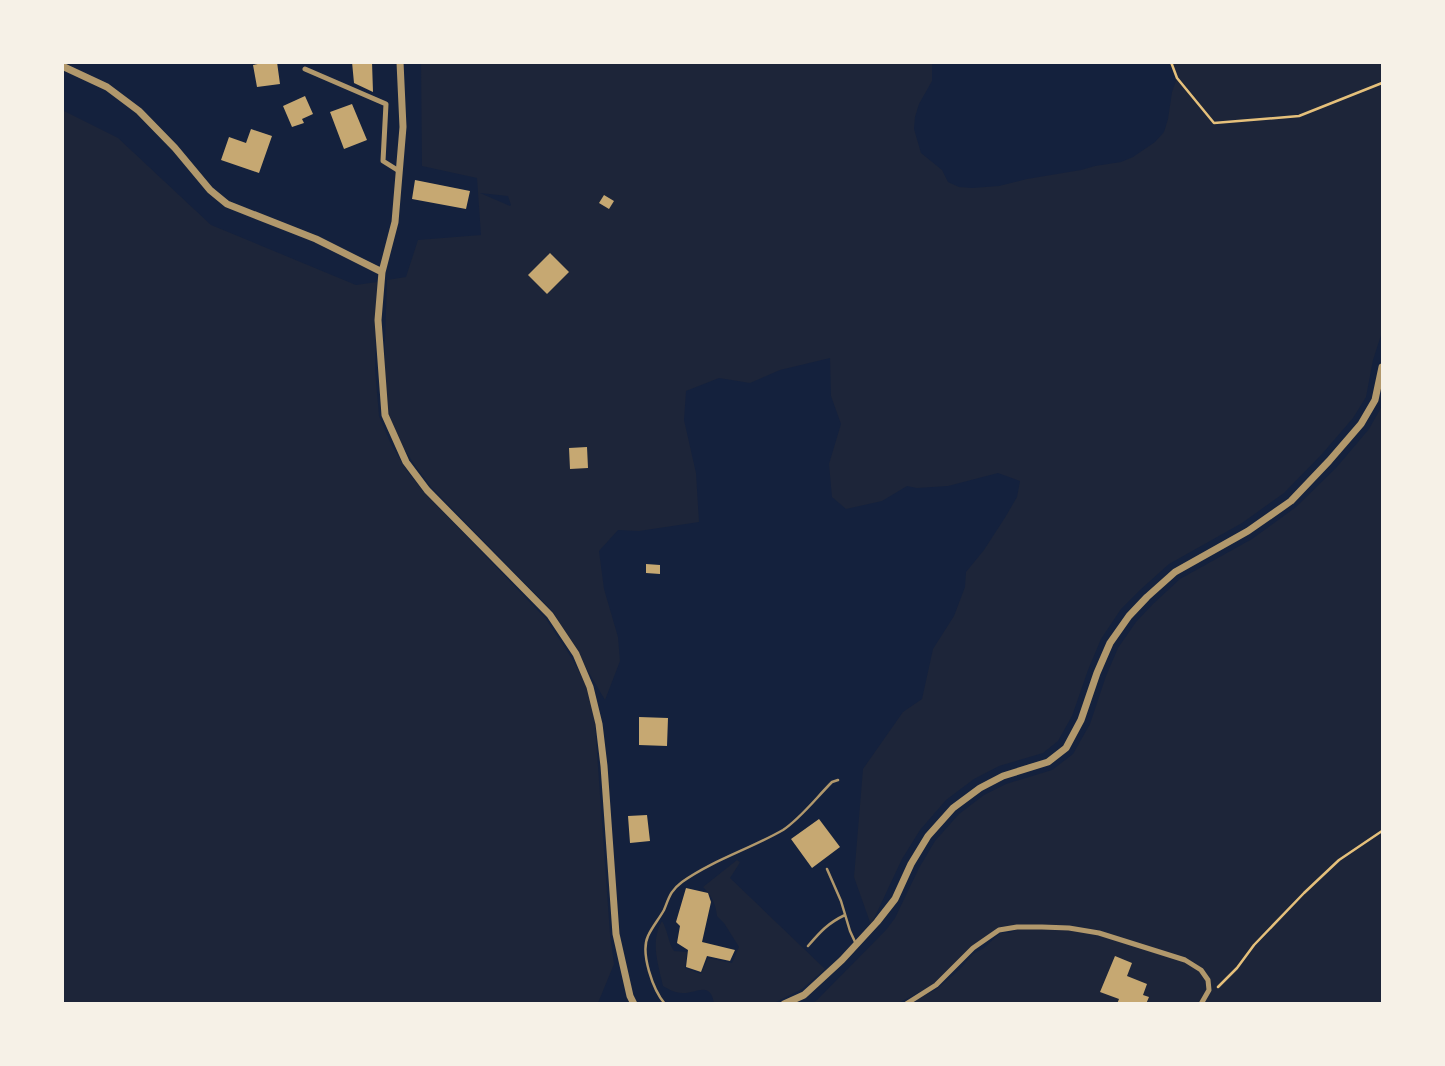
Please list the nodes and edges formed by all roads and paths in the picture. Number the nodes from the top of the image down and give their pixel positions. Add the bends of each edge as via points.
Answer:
1 (400, 62) edge
2 (1171, 62) edge
3 (62, 66) edge
4 (305, 69) dead end
5 (1382, 83) edge
6 (399, 171) junction
7 (382, 272) junction
8 (1382, 366) edge
9 (838, 780) dead end
10 (1382, 831) edge
11 (827, 869) dead end
12 (845, 915) junction
13 (856, 945) junction
14 (808, 946) dead end
15 (1209, 990) junction
16 (634, 1004) edge
17 (665, 1004) edge
18 (784, 1004) edge
19 (906, 1004) edge
20 (1201, 1004) edge

1 - 6 street via 403,127
2 - 5 path via 1177,78 1214,123 1299,116
3 - 7 street via 107,87 139,111 210,190 227,204 316,239
4 - 6 street via 386,104 383,161
6 - 7 street via 395,222
7 - 16 street via 378,320 385,415 406,462 428,490 550,615 576,654 590,687 600,724 616,934
8 - 13 street via 1375,400 1361,424 1329,461 1291,500 1248,531 1175,572 1147,597 1110,643 1081,720 1066,748 1048,762 1003,776 980,788 952,808 928,836 895,899
9 - 17 lane via 832,782 784,829 721,860 673,889 647,936 646,945 652,980
10 - 15 path via 1340,860 1304,893 1254,945 1237,968 1213,991
11 - 12 lane
12 - 13 lane
12 - 14 lane via 826,926
13 - 18 street via 804,995
15 - 19 street via 1208,980 1201,970 1185,960 1099,933 1069,928 1017,927 999,930 973,948 936,985
15 - 20 street

